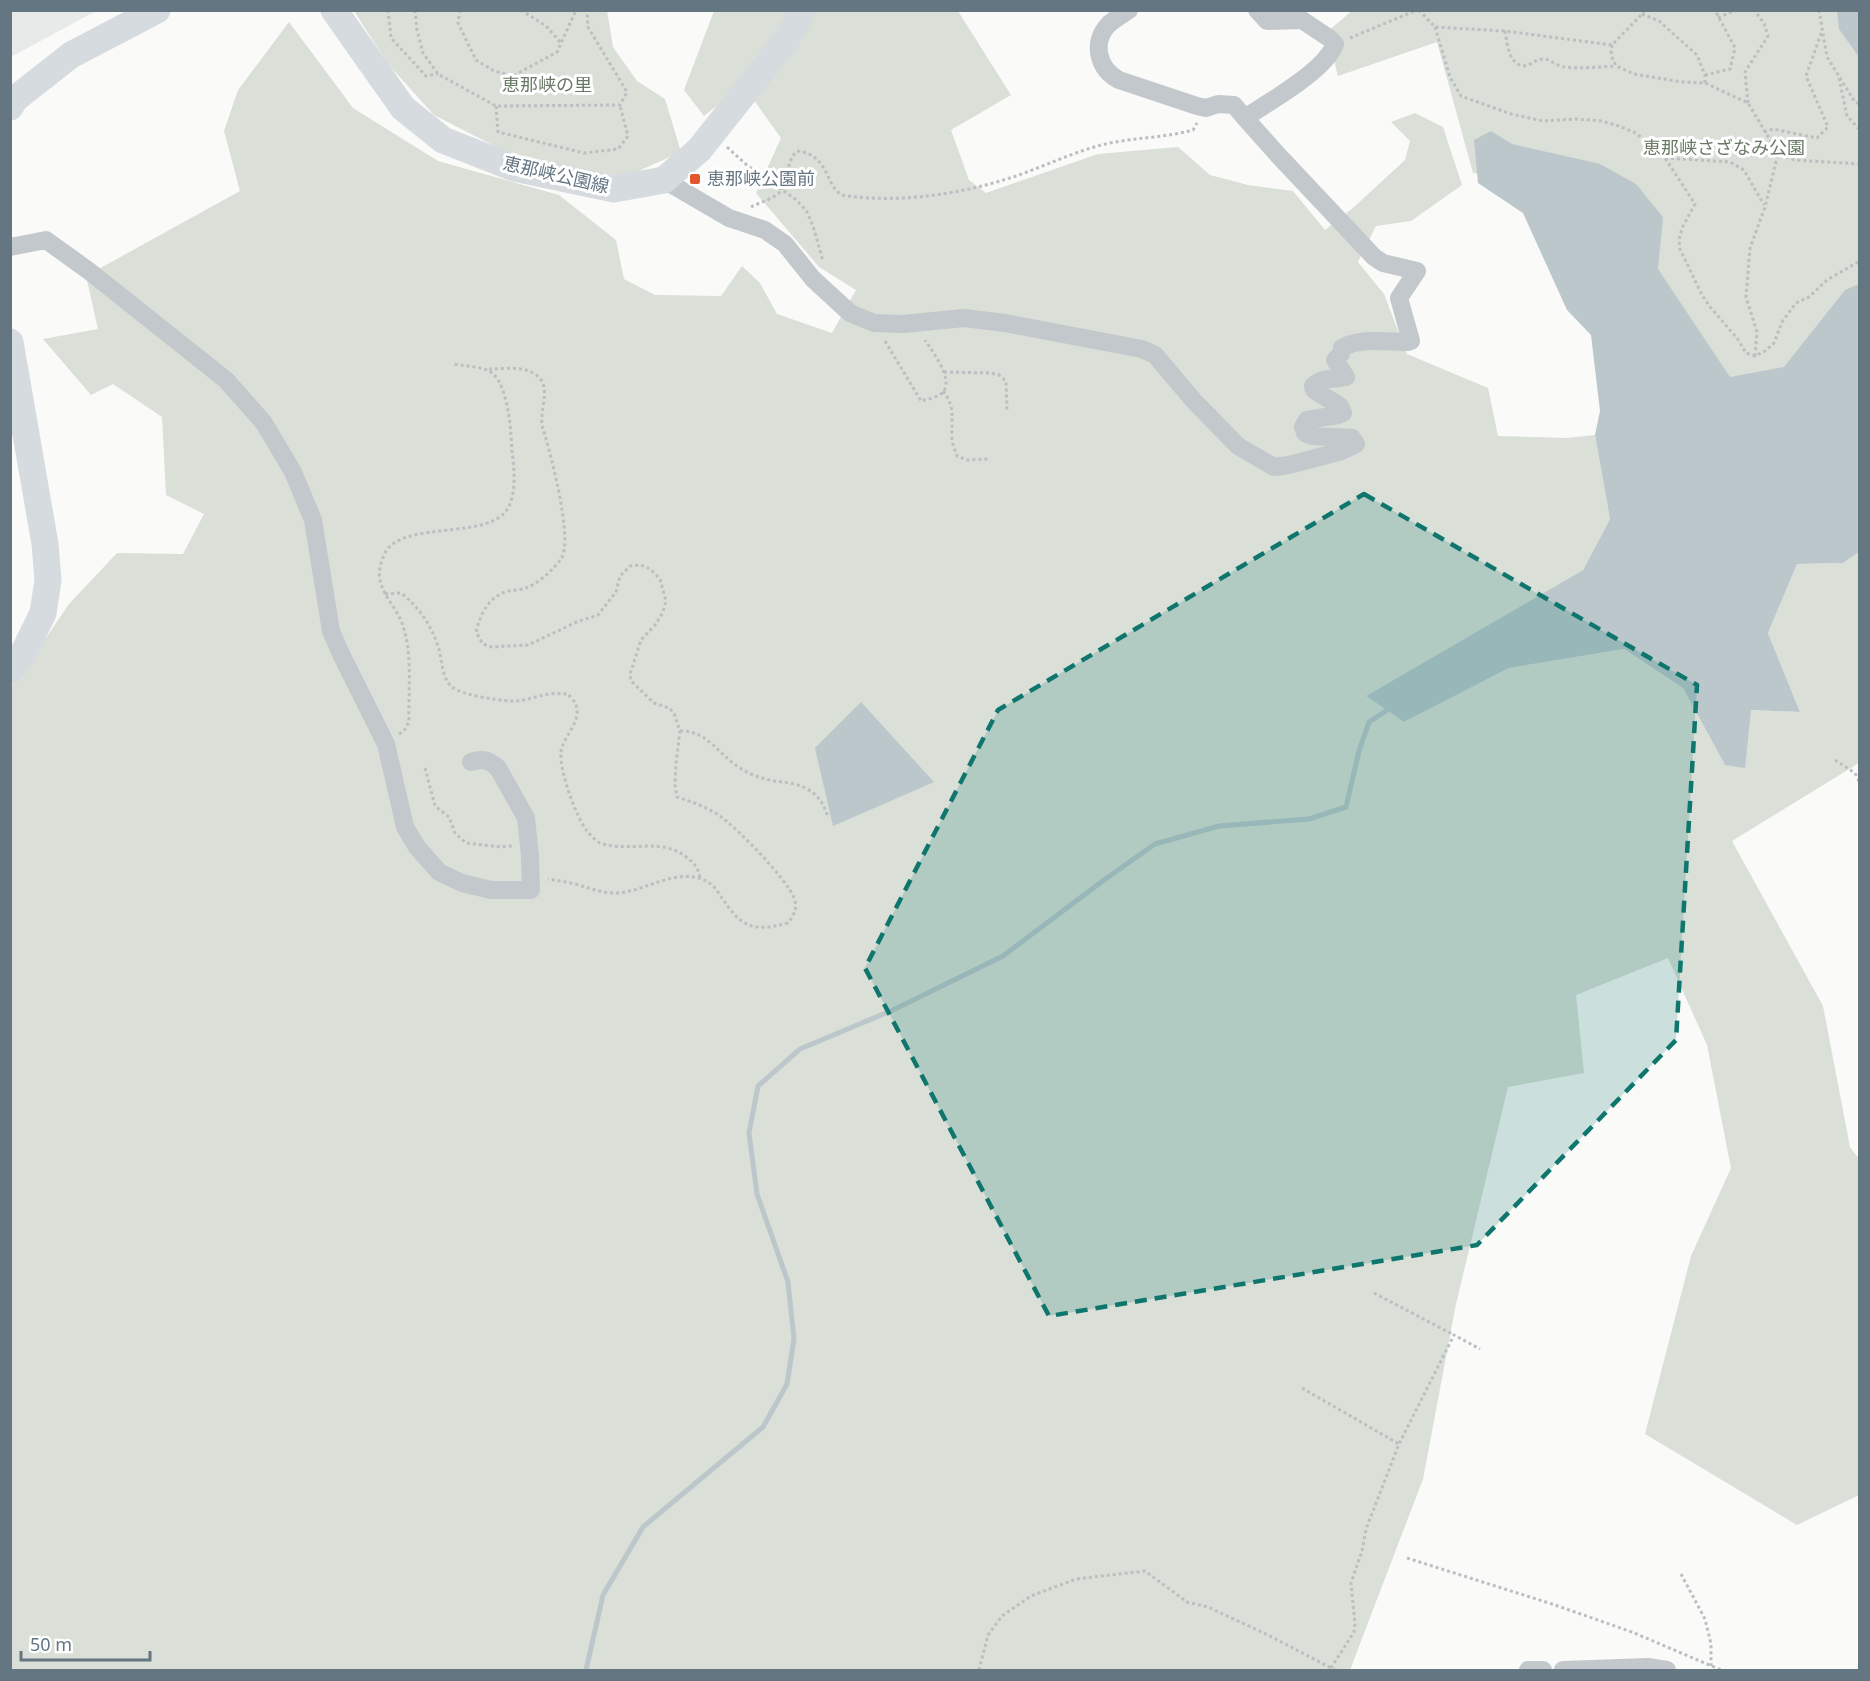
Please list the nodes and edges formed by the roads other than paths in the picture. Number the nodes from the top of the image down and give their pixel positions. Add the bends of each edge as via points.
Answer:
1 (157, 10) edge
2 (334, 10) edge
3 (802, 10) edge
4 (1129, 10) edge
5 (1257, 10) edge
6 (12, 101) edge
7 (1245, 118) junction
8 (664, 180) junction
9 (10, 247) edge
10 (10, 342) edge
11 (10, 669) edge
12 (471, 762) dead end
13 (1528, 1671) edge
14 (1543, 1671) edge
15 (1563, 1671) edge
16 (1666, 1671) edge

1 - 6 street via 71,55
2 - 8 street, 恵那峡公園線 via 403,108 443,140 514,168 614,189
3 - 8 street via 784,43 712,134
4 - 7 street via 1109,25 1099,44 1098,52 1110,75 1206,108 1234,105
5 - 7 street via 1267,21 1302,20 1335,44 1311,73
7 - 8 street via 1374,257 1416,271 1399,298 1412,341 1349,344 1335,360 1346,377 1329,378 1313,386 1343,412 1307,420 1302,427 1305,434 1352,438 1356,444 1274,467 1239,446 1155,355 964,318 874,323 850,313 813,279 785,244 765,230 729,218
9 - 12 street via 46,240 226,380 264,423 293,472 313,519 332,630 386,744 405,827 417,848 439,872 462,883 491,890 531,890 526,818 498,768 481,759
10 - 11 street via 48,580 43,613 22,656
13 - 14 street
15 - 16 street via 1648,1667

